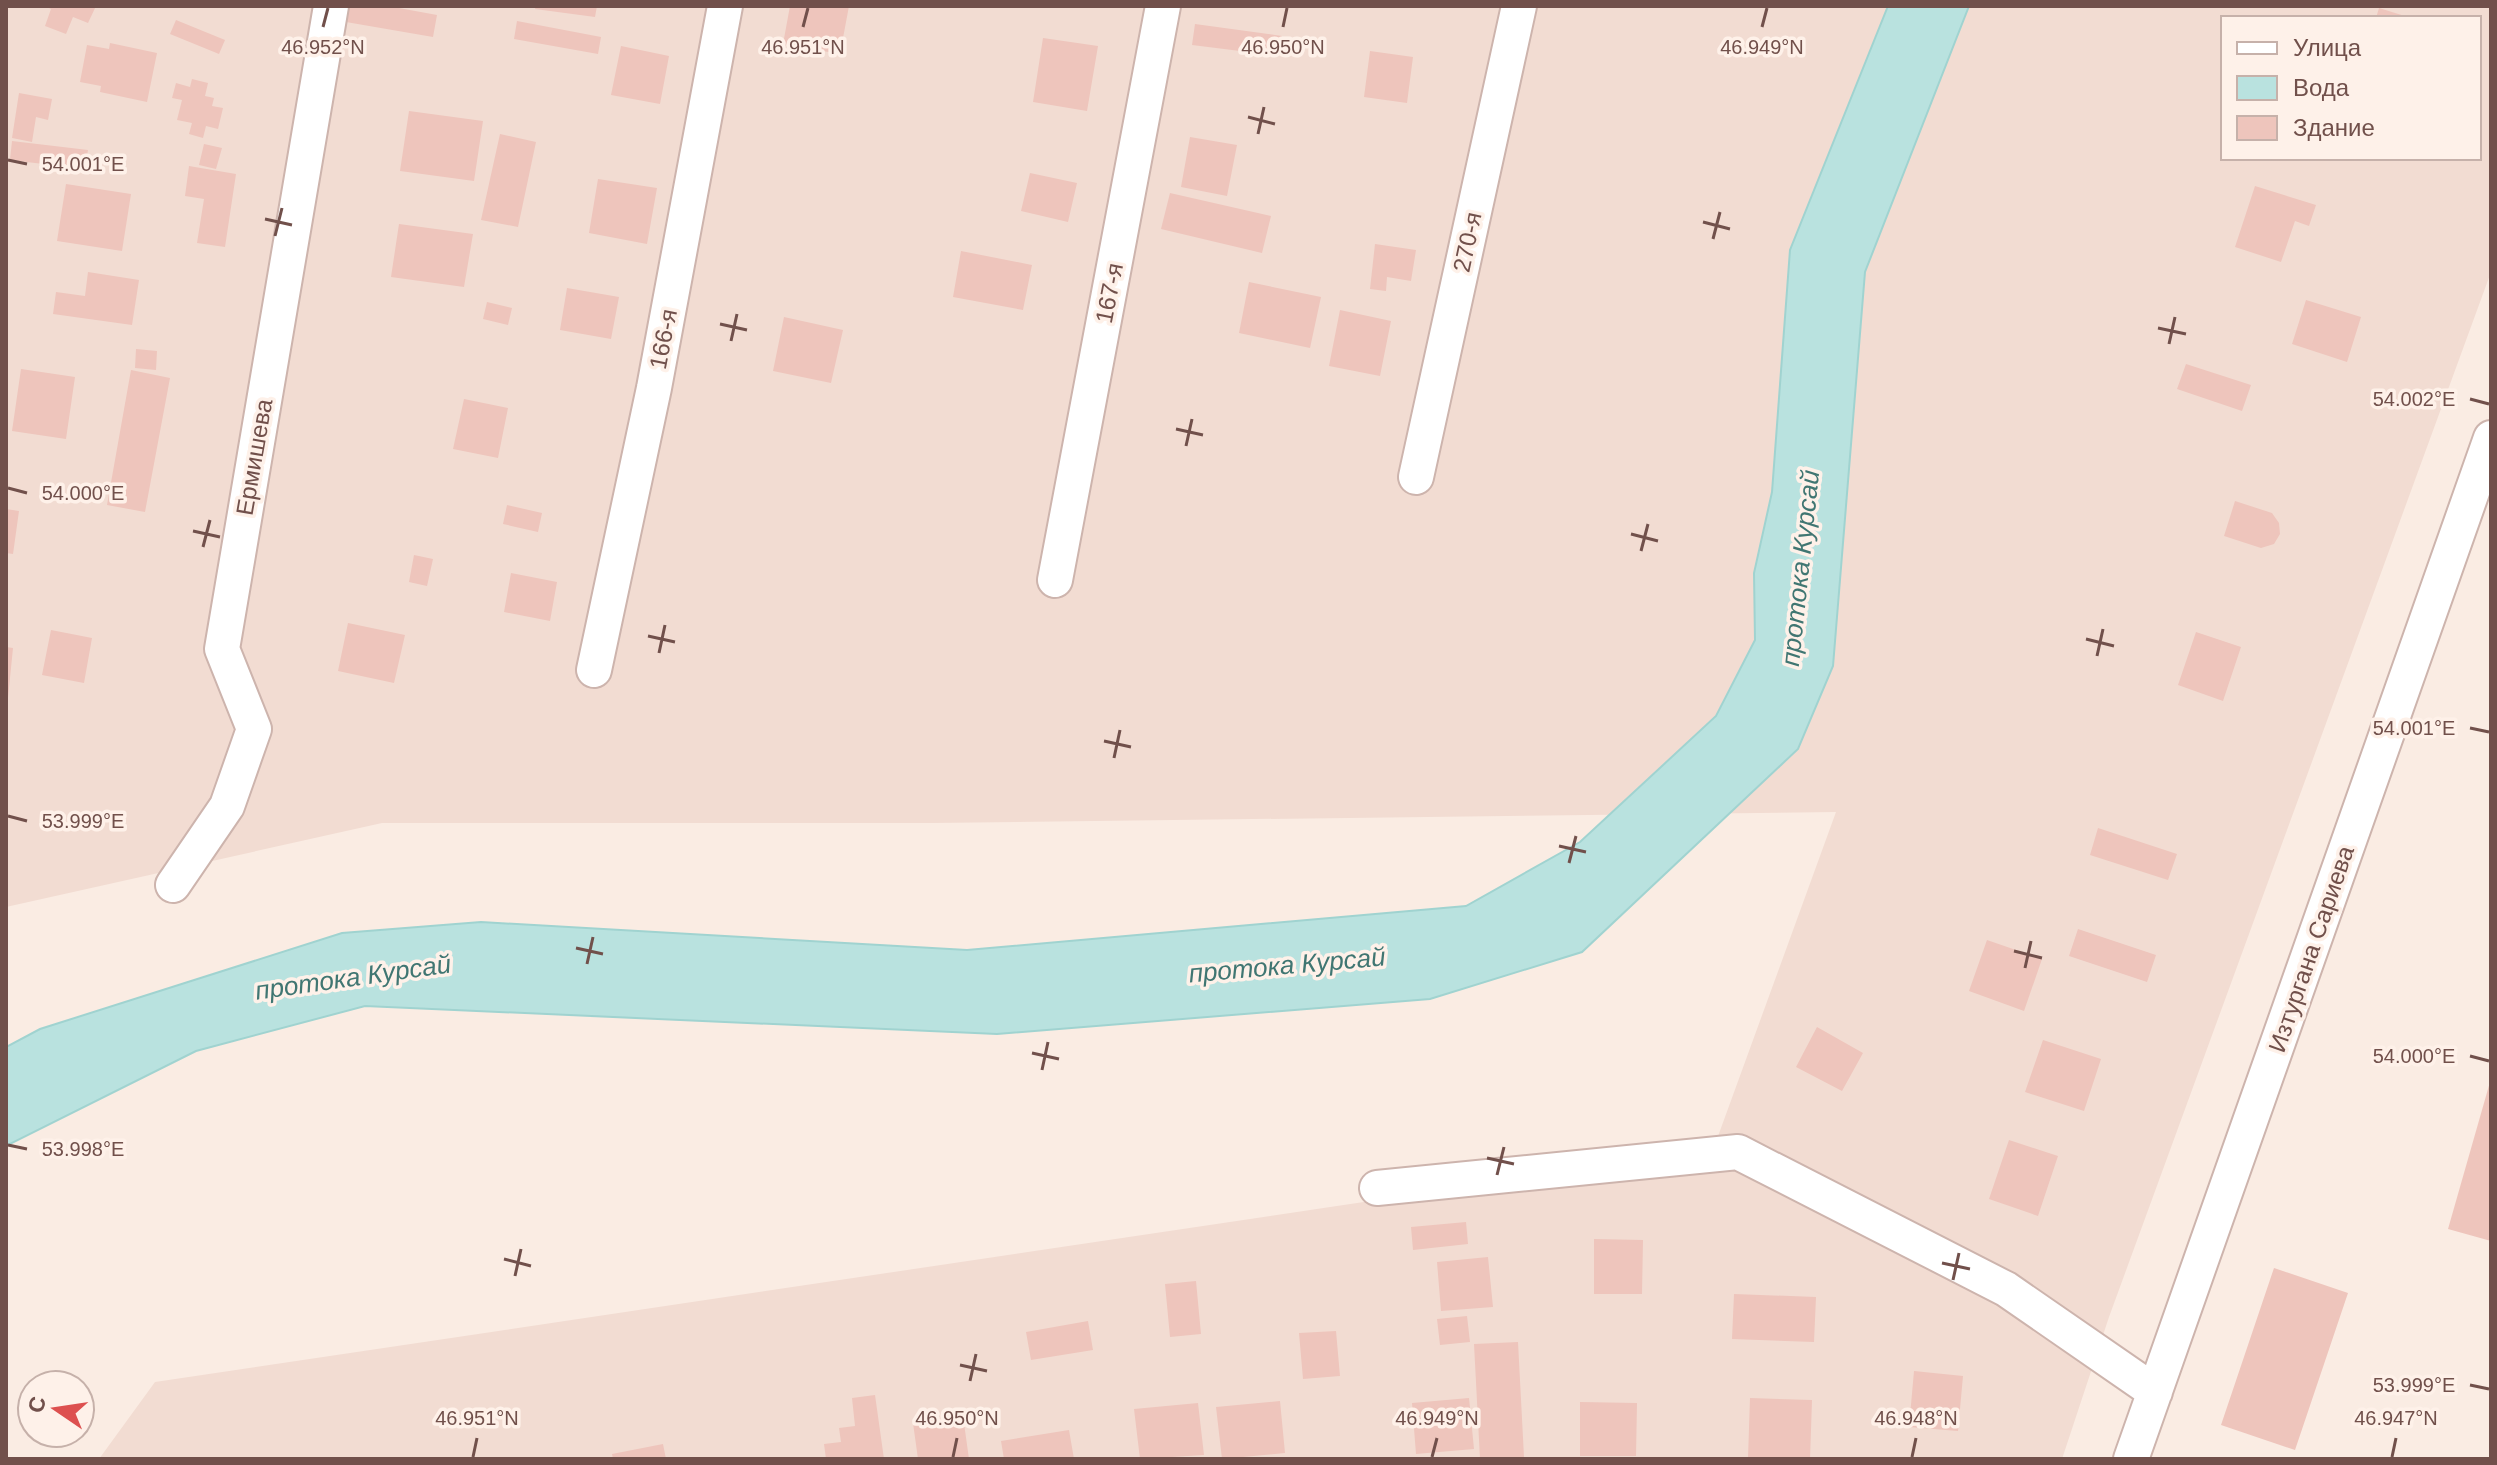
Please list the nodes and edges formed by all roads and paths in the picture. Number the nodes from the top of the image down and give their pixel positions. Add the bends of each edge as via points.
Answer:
1 (331, 6) edge
2 (725, 6) edge
3 (1163, 6) edge
4 (1519, 6) edge
5 (2491, 438) edge
6 (1416, 477) dead end
7 (1055, 580) dead end
8 (594, 670) dead end
9 (173, 885) dead end
10 (1377, 1188) dead end
11 (2155, 1392) junction
12 (2131, 1459) edge

1 - 9 street, Ермишева via 222,649 254,729 227,806
2 - 8 street, 166-я via 654,388
3 - 7 street, 167-я
4 - 6 street, 270-я
5 - 11 street, Изтургана Сариева
10 - 11 street via 1738,1152 2006,1289
11 - 12 street, Изтургана Сариева

